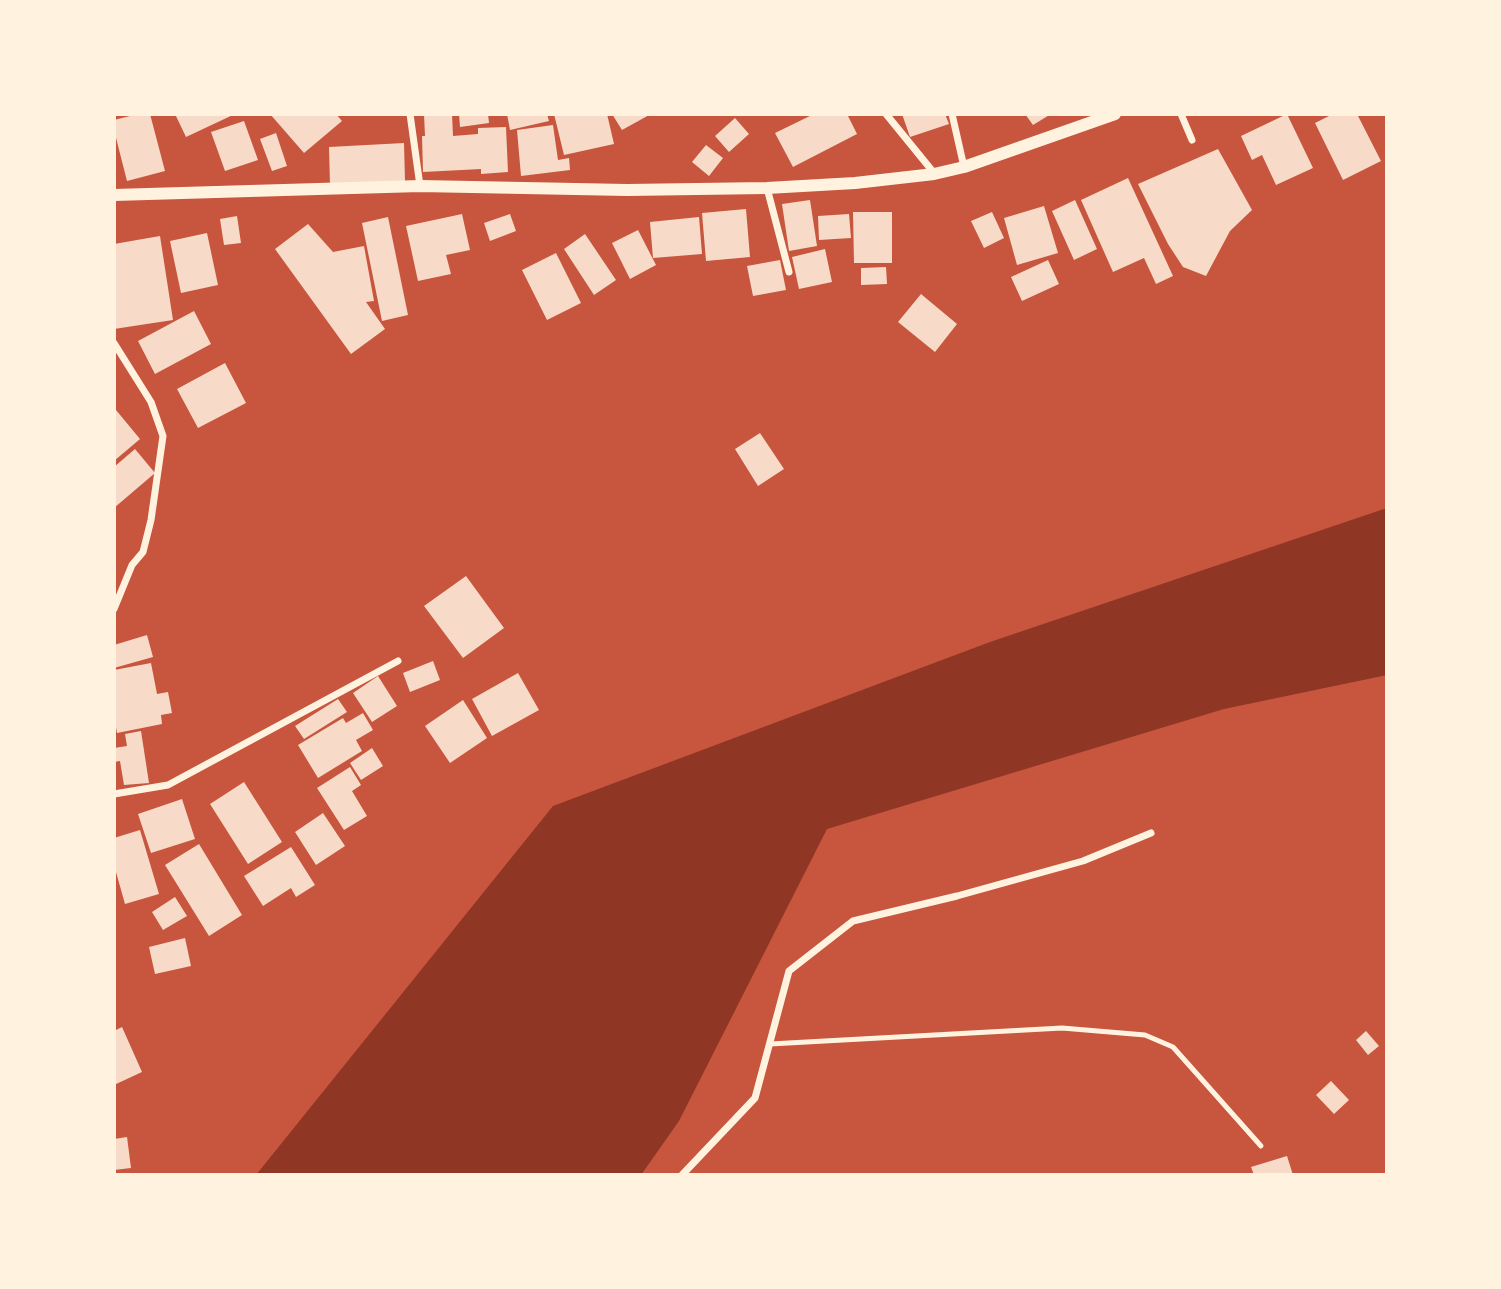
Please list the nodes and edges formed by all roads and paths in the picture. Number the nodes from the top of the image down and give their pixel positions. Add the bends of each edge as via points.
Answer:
1 (410, 114) edge
2 (886, 114) edge
3 (952, 114) edge
4 (1115, 114) edge
5 (1181, 114) edge
6 (1192, 140) dead end
7 (964, 167) junction
8 (934, 174) junction
9 (420, 187) junction
10 (767, 188) junction
11 (114, 195) edge
12 (789, 272) dead end
13 (114, 343) edge
14 (114, 609) edge
15 (398, 661) dead end
16 (114, 794) edge
17 (1151, 833) dead end
18 (770, 1044) junction
19 (1261, 1146) dead end
20 (682, 1175) edge

1 - 9 street
2 - 8 street
3 - 7 street
4 - 7 street
5 - 6 street
7 - 8 street
8 - 10 street
9 - 10 street
9 - 11 street
10 - 12 street
13 - 14 street via 151,402 163,436 143,552 132,565
15 - 16 street via 168,785
17 - 18 street via 1083,861 853,921 789,971
18 - 19 lane via 1062,1028 1145,1035 1173,1047
18 - 20 street via 755,1098

